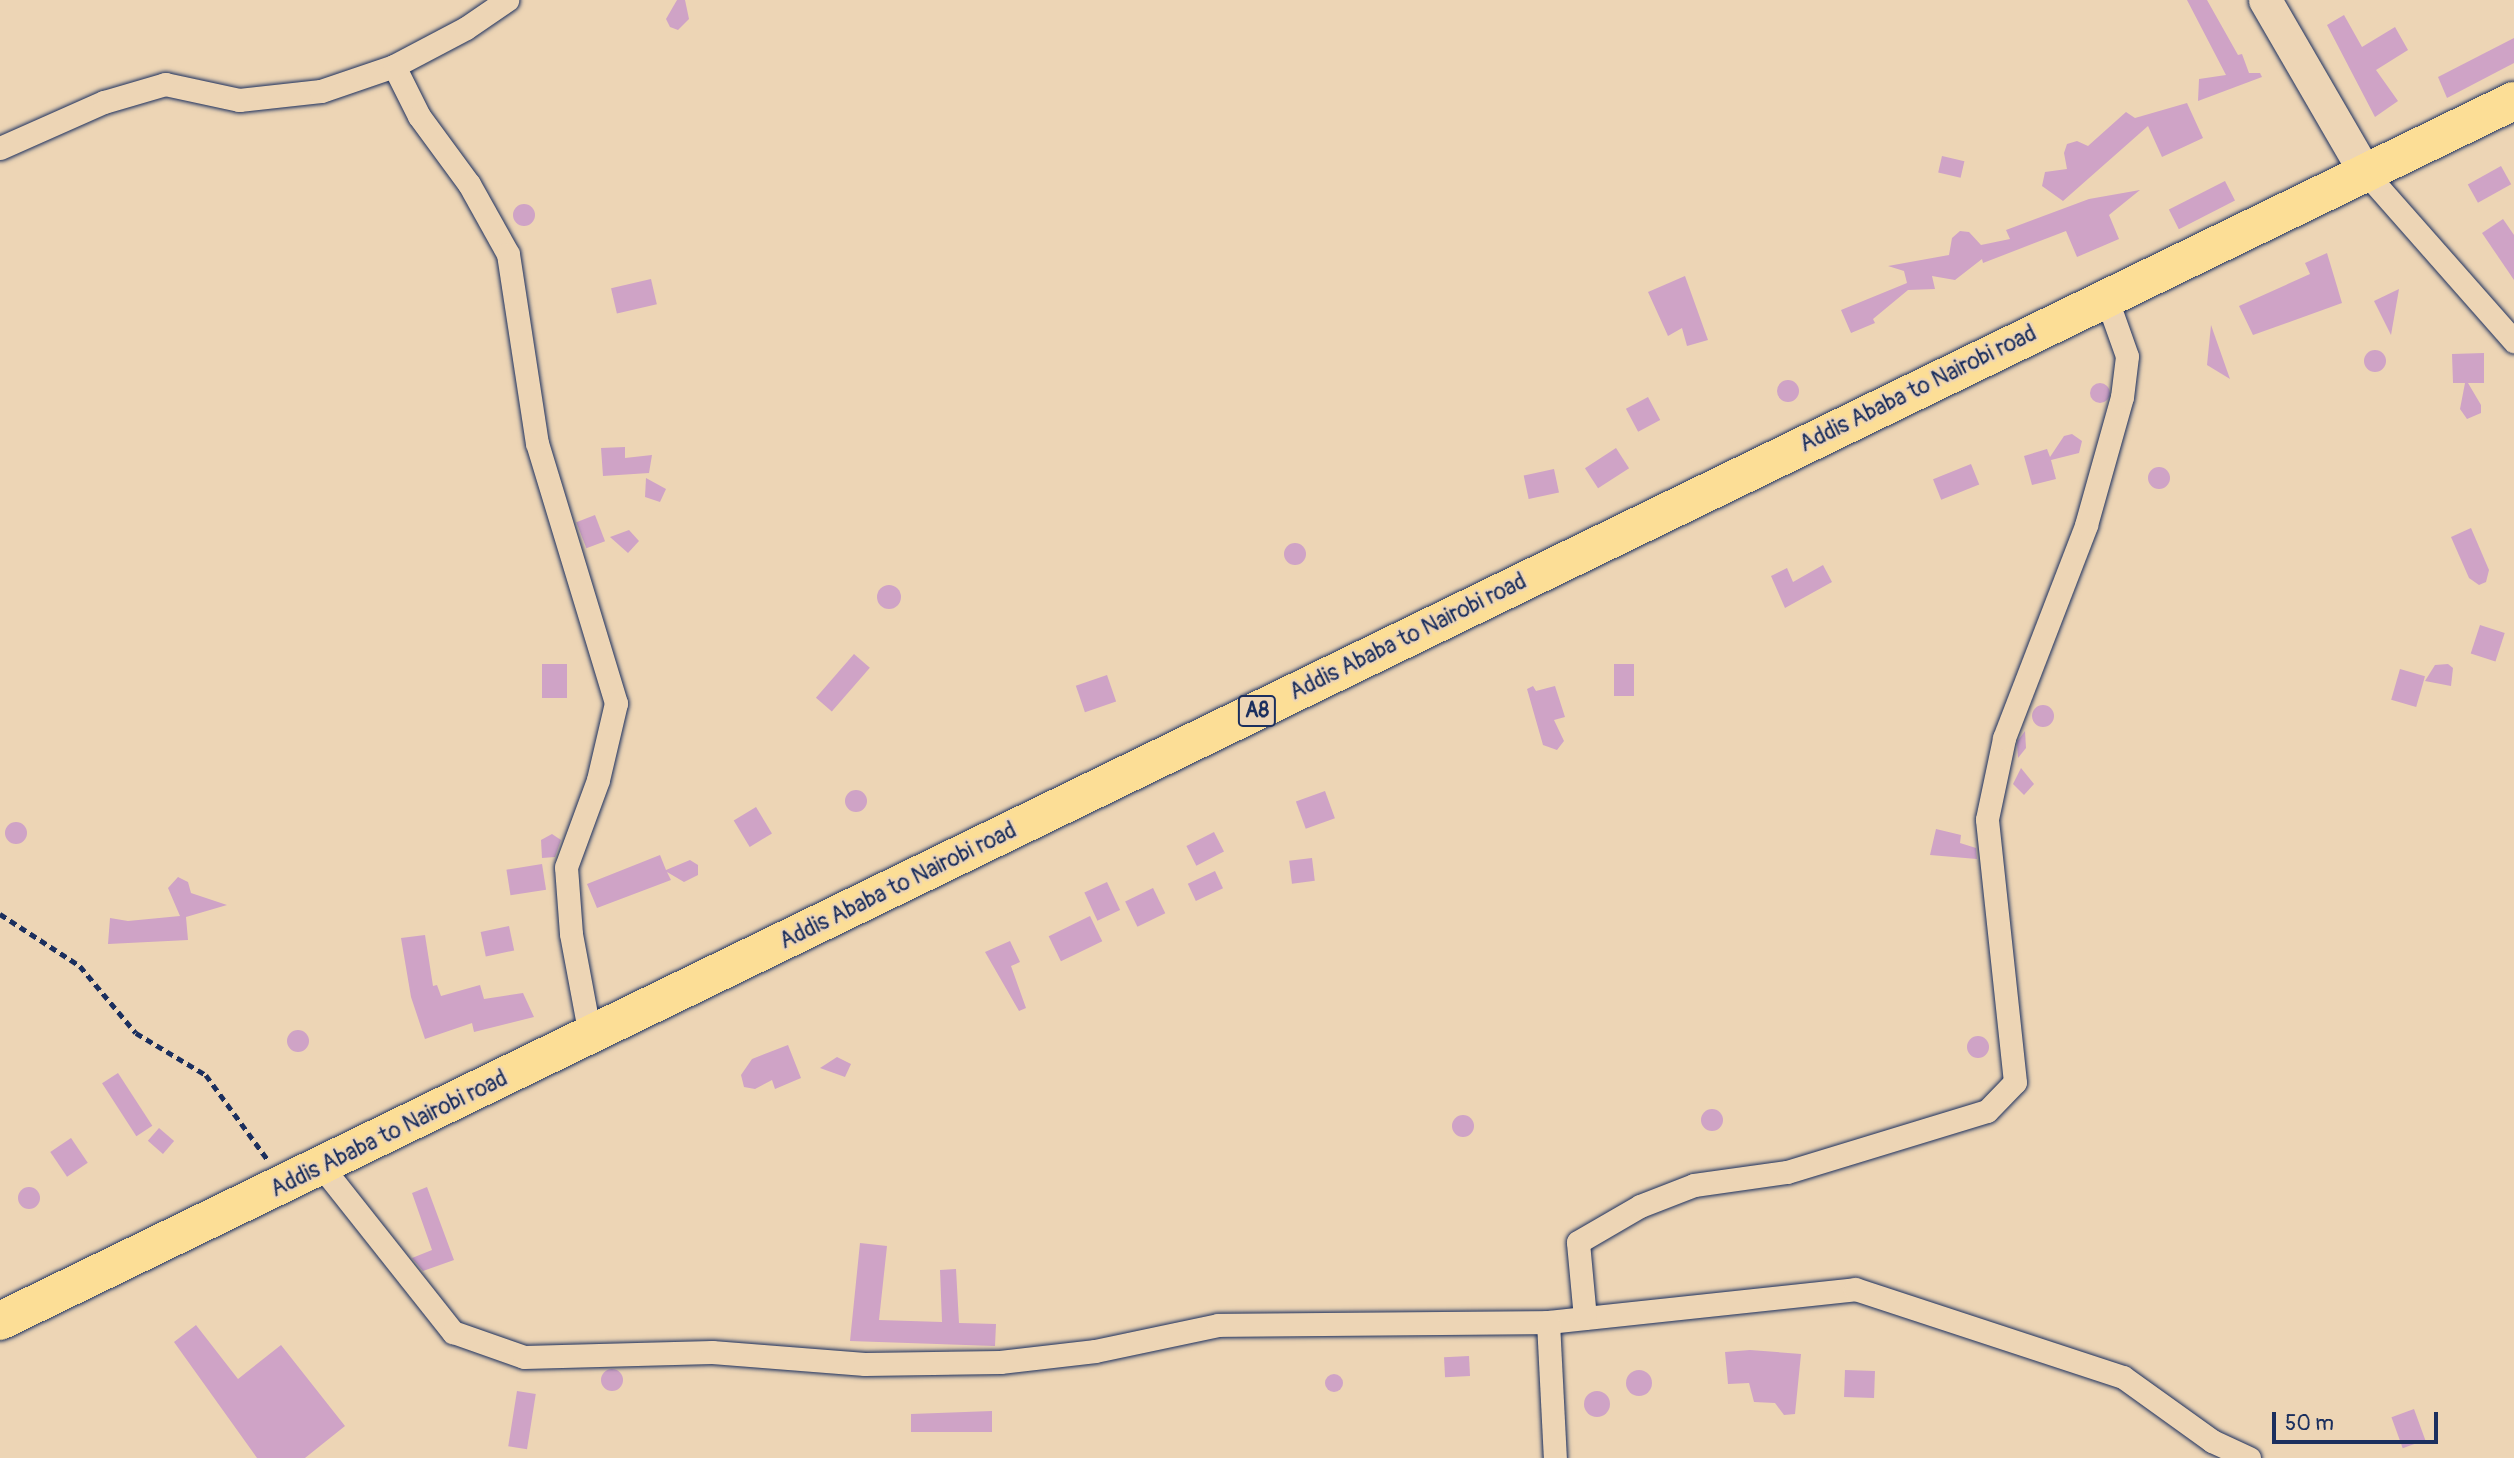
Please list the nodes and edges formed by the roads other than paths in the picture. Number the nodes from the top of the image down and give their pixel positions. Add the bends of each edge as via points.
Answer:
1 (507, 0) edge
2 (2265, 0) edge
3 (394, 66) junction
4 (2514, 100) edge
5 (0, 148) edge
6 (2364, 172) junction
7 (2106, 297) junction
8 (2514, 341) edge
9 (590, 1036) junction
10 (322, 1167) junction
11 (1585, 1318) junction
12 (0, 1321) edge
13 (1548, 1322) junction
14 (1555, 1458) edge
15 (2249, 1458) edge

1 - 3 street
2 - 6 main road
3 - 5 street via 321,90 239,100 164,84 104,102
3 - 9 street via 419,116 469,184 508,254 537,443 615,703 598,780 566,867 571,934
4 - 6 highway, Addis Ababa to Nairobi road / A8
6 - 7 highway, Addis Ababa to Nairobi road / A8
6 - 8 street
7 - 9 highway, Addis Ababa to Nairobi road / A8
7 - 11 street via 2127,356 2122,397 2086,525 2004,738 1987,819 2015,1082 1987,1111 1787,1172 1694,1185 1640,1206 1578,1242
9 - 10 highway, Addis Ababa to Nairobi road / A8
10 - 12 highway, Addis Ababa to Nairobi road / A8
10 - 13 street via 453,1332 524,1357 712,1352 865,1364 1000,1362 1095,1351 1217,1325
11 - 13 street
11 - 15 street via 1855,1289 2123,1377 2212,1441
13 - 14 street

